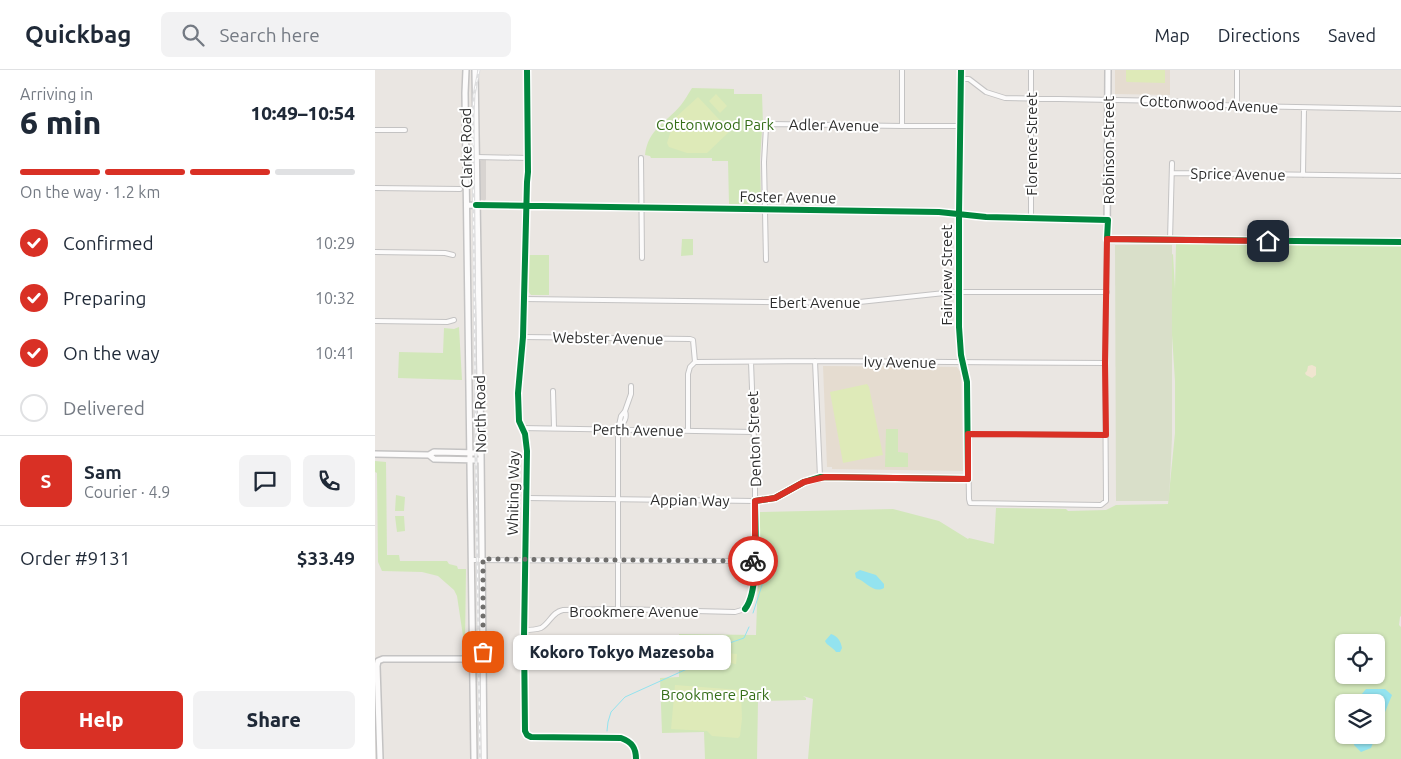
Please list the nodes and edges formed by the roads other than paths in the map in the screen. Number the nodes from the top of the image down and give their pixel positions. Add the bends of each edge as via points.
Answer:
1 (466, 70) edge
2 (475, 70) edge
3 (527, 70) edge
4 (902, 70) edge
5 (961, 70) edge
6 (1031, 70) edge
7 (1108, 70) edge
8 (1237, 70) edge
9 (961, 79) junction
10 (1031, 99) junction
11 (1108, 100) junction
12 (1237, 106) junction
13 (1304, 108) junction
14 (1401, 109) edge
15 (902, 126) junction
16 (961, 126) junction
17 (375, 130) edge
18 (405, 130) dead end
19 (476, 157) junction
20 (528, 158) junction
21 (641, 158) dead end
22 (1172, 163) dead end
23 (1172, 173) junction
24 (1303, 175) junction
25 (1401, 176) edge
26 (375, 188) edge
27 (460, 189) dead end
28 (467, 205) junction
29 (476, 205) junction
30 (526, 206) junction
31 (641, 208) junction
32 (765, 209) junction
33 (959, 214) junction
34 (1031, 218) junction
35 (1108, 220) junction
36 (467, 226) joint
37 (1107, 239) junction
38 (1170, 240) junction
39 (1401, 242) edge
40 (375, 252) edge
41 (453, 255) dead end
42 (642, 258) dead end
43 (766, 260) dead end
44 (958, 292) junction
45 (1107, 292) junction
46 (523, 299) junction
47 (454, 320) dead end
48 (375, 321) edge
49 (523, 337) junction
50 (815, 361) junction
51 (695, 362) junction
52 (751, 362) junction
53 (963, 362) junction
54 (1105, 363) junction
55 (631, 386) dead end
56 (553, 391) dead end
57 (521, 428) junction
58 (554, 428) junction
59 (619, 428) junction
60 (687, 431) junction
61 (754, 432) junction
62 (968, 434) junction
63 (1106, 435) junction
64 (470, 452) junction
65 (481, 453) junction
66 (375, 454) edge
67 (429, 455) junction
68 (470, 460) junction
69 (481, 460) junction
70 (820, 477) junction
71 (968, 479) junction
72 (527, 498) junction
73 (618, 499) junction
74 (755, 501) junction
75 (969, 502) joint
76 (483, 559) junction
77 (525, 559) junction
78 (472, 560) junction
79 (619, 560) junction
80 (755, 561) junction
81 (748, 605) joint
82 (618, 609) junction
83 (524, 630) junction
84 (472, 659) junction
85 (380, 759) edge
86 (474, 759) edge
87 (484, 759) edge
88 (636, 759) edge

1 - 28 street, Clarke Road
2 - 19 street, North Road
3 - 20 street, Whiting Way
4 - 15 street, Adler Avenue
5 - 9 street, Fairview Street
6 - 10 street, Florence Street
7 - 11 street, Robinson Street
8 - 12 street
9 - 10 street, Cottonwood Avenue via 972,81 995,96
9 - 16 street, Fairview Street
10 - 11 street, Cottonwood Avenue
10 - 34 street, Florence Street
11 - 12 street, Cottonwood Avenue
11 - 35 street, Robinson Street
12 - 13 street, Cottonwood Avenue
13 - 14 street, Cottonwood Avenue
13 - 24 street, Sprice Avenue
15 - 16 street, Adler Avenue
15 - 32 street, Adler Avenue via 767,126
16 - 33 street, Fairview Street
17 - 18 street
19 - 20 street
19 - 29 street, North Road
20 - 30 street, Whiting Way
21 - 31 street
22 - 23 street, Sprice Avenue
23 - 24 street, Sprice Avenue
23 - 38 street, Sprice Avenue
24 - 25 street, Sprice Avenue
26 - 27 street
28 - 29 street, Foster Avenue
28 - 36 street, Clarke Road
29 - 30 street, Foster Avenue
29 - 65 street, North Road
30 - 31 street, Foster Avenue
30 - 46 street, Whiting Way
31 - 32 street, Foster Avenue
31 - 42 street
32 - 33 street, Foster Avenue
32 - 43 street
33 - 34 street, Foster Avenue
33 - 44 street, Fairview Street
34 - 35 street, Foster Avenue
35 - 37 street, Robinson Street
36 - 64 street, North Road
37 - 38 street
37 - 45 street, Robinson Street
38 - 39 street
40 - 41 street via 445,252
44 - 45 street, Ebert Avenue
44 - 46 street, Ebert Avenue via 850,302
44 - 53 street, Fairview Street
45 - 54 street, Robinson Street
46 - 49 street, Whiting Way
47 - 48 street
49 - 51 street, Webster Avenue via 693,340
49 - 57 street, Whiting Way via 518,393
50 - 52 street, Ivy Avenue
50 - 53 street, Ivy Avenue
50 - 70 street
51 - 52 street, Ivy Avenue
51 - 60 street via 688,374
52 - 61 street, Denton Street
53 - 54 street, Ivy Avenue
53 - 62 street, Fairview Street via 967,382
54 - 63 street, Robinson Street
55 - 59 street via 625,421
56 - 58 street
57 - 58 street, Perth Avenue
57 - 72 street, Whiting Way via 527,451
58 - 59 street, Perth Avenue
59 - 60 street, Perth Avenue
59 - 73 street
60 - 61 street, Perth Avenue
61 - 74 street, Denton Street
62 - 63 street
62 - 71 street, Fairview Street
63 - 75 street, Robinson Street via 1107,500 1104,504
64 - 65 street
64 - 67 street via 434,452
64 - 68 street, North Road
65 - 69 street, North Road
66 - 67 street
67 - 68 street via 434,459
68 - 69 street
68 - 78 street, North Road
69 - 76 street, North Road
70 - 71 street, Appian Way
70 - 74 street, Appian Way via 775,498
71 - 75 street, Fairview Street
72 - 73 street, Appian Way
72 - 77 street, Whiting Way
73 - 74 street, Appian Way
73 - 79 street
74 - 80 street, Denton Street
76 - 77 street
76 - 78 street
76 - 87 street, North Road
77 - 79 street
77 - 83 street, Whiting Way
78 - 84 street, North Road
79 - 80 street
79 - 82 street
80 - 81 street, Denton Street
81 - 82 street, Brookmere Avenue via 735,612
82 - 83 street, Brookmere Avenue via 560,610 542,627
83 - 88 street, Whiting Way via 526,734 531,737 621,738 633,746
84 - 85 street via 378,661
84 - 86 street, North Road

